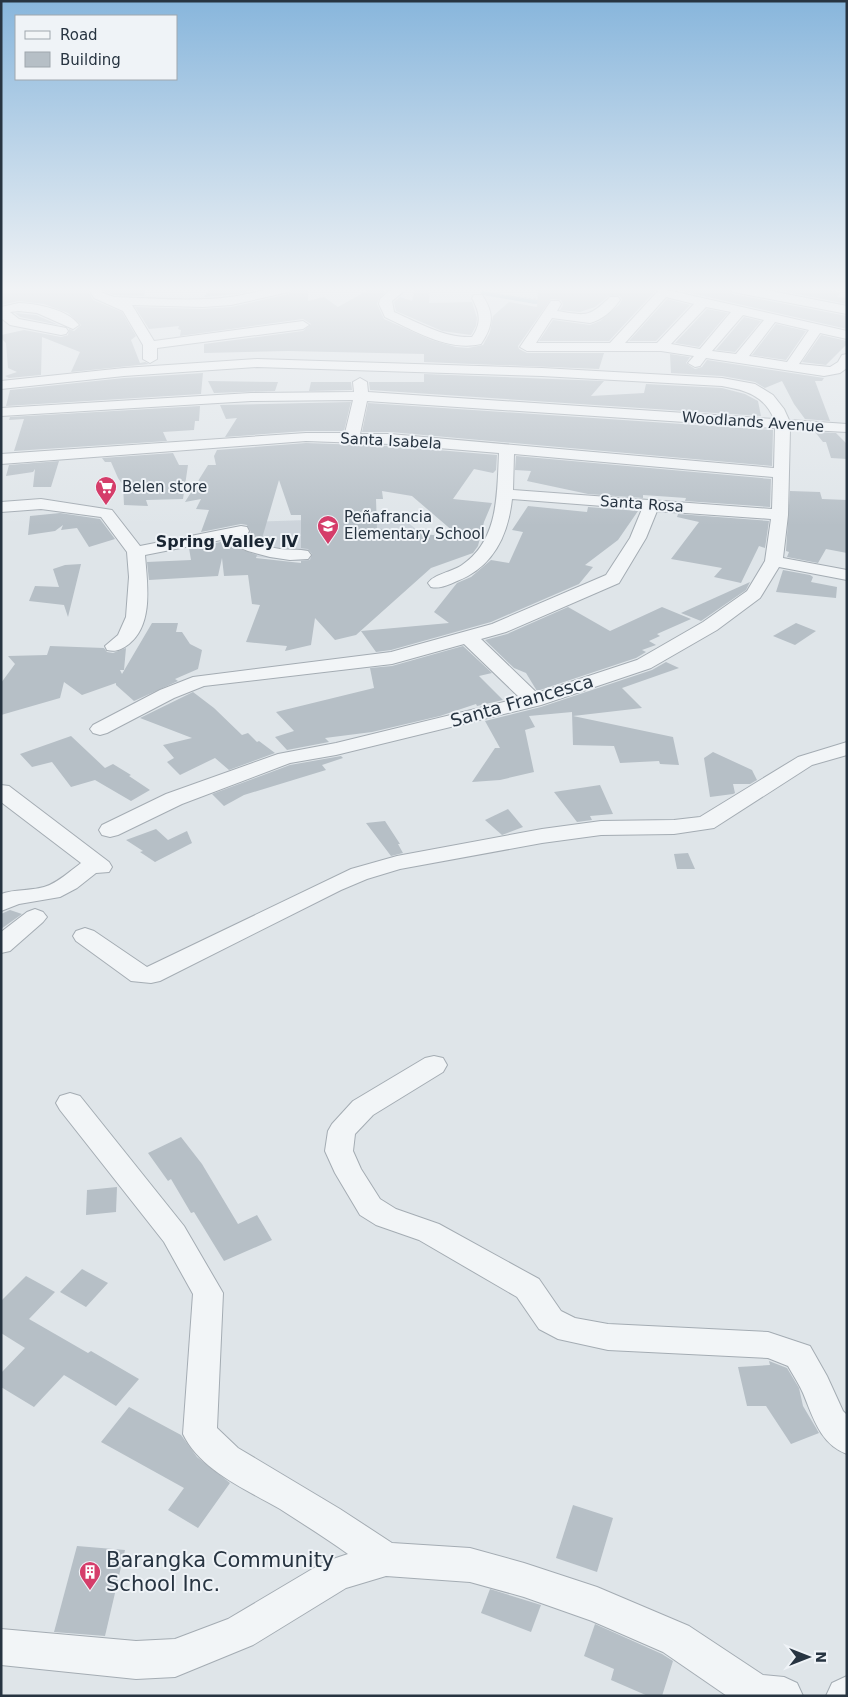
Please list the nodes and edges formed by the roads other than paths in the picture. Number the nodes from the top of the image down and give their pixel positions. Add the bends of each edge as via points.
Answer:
1 (193, 367) edge
2 (359, 367) edge
3 (395, 367) edge
4 (692, 367) edge
5 (785, 367) edge
6 (842, 367) edge
7 (790, 368) joint
8 (150, 370) joint
9 (682, 380) junction
10 (1, 385) edge
11 (361, 396) junction
12 (1, 412) edge
13 (783, 424) junction
14 (847, 428) edge
15 (352, 437) junction
16 (507, 449) junction
17 (1, 459) edge
18 (781, 473) junction
19 (505, 494) junction
20 (652, 504) junction
21 (1, 507) edge
22 (780, 515) junction
23 (241, 531) dead end
24 (224, 535) junction
25 (136, 552) junction
26 (302, 554) dead end
27 (774, 561) junction
28 (847, 575) edge
29 (437, 584) dead end
30 (468, 637) junction
31 (114, 646) dead end
32 (534, 701) junction
33 (100, 729) dead end
34 (847, 748) edge
35 (1, 791) edge
36 (110, 830) dead end
37 (4, 899) edge
38 (35, 917) dead end
39 (84, 936) dead end
40 (1, 945) edge
41 (434, 1066) dead end
42 (70, 1103) dead end
43 (847, 1439) edge
44 (386, 1558) junction
45 (1, 1647) edge
46 (768, 1695) edge

1 - 8 street
2 - 11 street
3 - 9 street
4 - 9 street
5 - 7 street
6 - 7 street via 836,372
8 - 10 street
9 - 13 street via 722,382 750,388 768,398
11 - 12 street, Woodlands Avenue via 251,397
11 - 13 street, Woodlands Avenue
11 - 15 street
13 - 14 street, Woodlands Avenue
13 - 18 street, Santa Francesca
15 - 16 street, Santa Isabela
15 - 17 street, Santa Isabela via 306,437
16 - 18 street, Santa Isabela
16 - 19 street
18 - 22 street, Santa Francesca
19 - 20 street, Santa Rosa
19 - 29 street via 503,519 496,541 460,576
20 - 22 street, Santa Rosa
20 - 30 street via 638,538 613,579 499,628
21 - 25 street via 41,504 106,514
22 - 27 street, Santa Francesca
23 - 24 street
24 - 25 street
24 - 26 street via 261,551 279,555
25 - 31 street via 137,603 132,627 123,641
27 - 28 street
27 - 32 street, Santa Francesca via 754,594 710,626 644,664
30 - 32 street
30 - 33 street via 392,658 200,681 167,694
32 - 36 street, Santa Francesca via 336,749 285,758 174,799
34 - 39 street via 805,761 706,823 601,828 542,836 396,863 359,874 151,976 140,976
35 - 37 street via 98,865 51,893
38 - 40 street
41 - 43 street via 362,1108 342,1131 339,1151 370,1208 429,1232 528,1288 550,1320 569,1330 608,1337 768,1345 799,1356 830,1420
42 - 44 street via 174,1234 208,1293 200,1434 226,1459
44 - 45 street via 337,1574 240,1632 175,1658 136,1660
44 - 46 street via 470,1565 597,1605 676,1639

